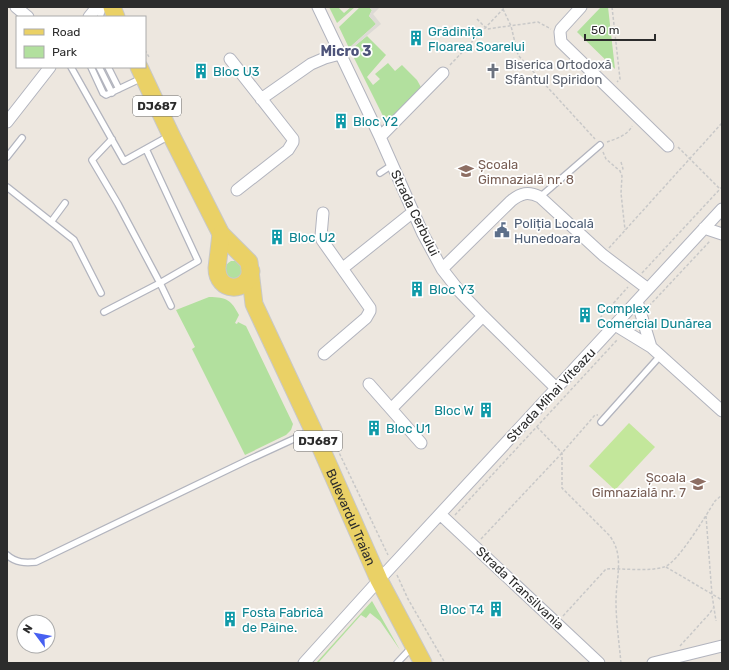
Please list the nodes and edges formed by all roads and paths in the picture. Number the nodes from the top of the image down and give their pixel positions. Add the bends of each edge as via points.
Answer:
1 (16, 7) edge
2 (97, 7) edge
3 (318, 7) edge
4 (505, 7) edge
5 (581, 7) edge
6 (612, 7) edge
7 (503, 9) junction
8 (27, 16) edge
9 (90, 16) edge
10 (477, 18) dead end
11 (511, 26) junction
12 (485, 27) junction
13 (560, 32) junction
14 (340, 54) junction
15 (230, 59) dead end
16 (49, 68) edge
17 (72, 68) edge
18 (91, 68) edge
19 (100, 68) edge
20 (108, 68) edge
21 (142, 72) edge
22 (443, 73) joint
23 (119, 89) junction
24 (611, 90) junction
25 (112, 93) junction
26 (261, 99) junction
27 (636, 115) junction
28 (7, 122) edge
29 (722, 123) edge
30 (171, 135) junction
31 (380, 137) junction
32 (22, 138) dead end
33 (112, 139) junction
34 (600, 145) junction
35 (671, 147) joint
36 (146, 149) junction
37 (7, 157) edge
38 (689, 158) junction
39 (621, 162) dead end
40 (392, 165) junction
41 (620, 171) junction
42 (380, 173) dead end
43 (7, 187) edge
44 (721, 188) edge
45 (238, 190) dead end
46 (540, 197) junction
47 (65, 203) dead end
48 (722, 209) edge
49 (413, 212) junction
50 (323, 213) dead end
51 (51, 222) junction
52 (704, 228) junction
53 (625, 230) junction
54 (720, 233) edge
55 (221, 234) junction
56 (603, 255) junction
57 (247, 263) junction
58 (218, 265) junction
59 (343, 268) junction
60 (442, 269) junction
61 (636, 279) junction
62 (160, 283) junction
63 (232, 287) junction
64 (648, 289) junction
65 (101, 293) dead end
66 (637, 302) junction
67 (254, 304) junction
68 (171, 306) dead end
69 (104, 312) dead end
70 (641, 315) junction
71 (483, 316) junction
72 (600, 318) dead end
73 (615, 325) junction
74 (625, 331) junction
75 (650, 347) junction
76 (324, 354) dead end
77 (660, 356) junction
78 (369, 384) dead end
79 (556, 388) junction
80 (391, 409) junction
81 (722, 411) edge
82 (603, 420) joint
83 (537, 427) junction
84 (313, 430) junction
85 (421, 443) dead end
86 (562, 453) junction
87 (722, 495) edge
88 (440, 514) junction
89 (706, 516) junction
90 (449, 522) junction
91 (475, 546) junction
92 (7, 555) edge
93 (666, 567) junction
94 (619, 568) junction
95 (378, 580) junction
96 (712, 595) junction
97 (722, 600) edge
98 (713, 606) junction
99 (716, 621) dead end
100 (556, 623) junction
101 (413, 646) junction
102 (722, 646) edge
103 (668, 659) junction
104 (398, 662) edge
105 (304, 663) edge
106 (423, 663) edge
107 (599, 663) edge
108 (621, 663) edge
109 (654, 663) edge

1 - 8 street
2 - 9 street
3 - 14 street, Strada Cerbului
4 - 7 path
5 - 13 street
6 - 24 path via 620,79
7 - 11 path
7 - 12 path
10 - 12 path
11 - 12 path via 487,29
11 - 13 path via 538,22
11 - 34 path via 518,55
12 - 22 path
13 - 24 street via 561,42
14 - 26 street via 311,64
14 - 31 street, Strada Cerbului
15 - 26 street
16 - 28 street
17 - 33 lane
18 - 25 lane via 103,93
19 - 25 lane
20 - 23 lane
21 - 23 lane
21 - 30 main road, DJ687
22 - 31 street
23 - 25 lane
24 - 27 street
26 - 45 street via 294,142 288,150
27 - 34 path via 631,129 620,137
27 - 35 street
29 - 38 path
30 - 36 lane
30 - 55 main road, DJ687
31 - 40 street, Strada Cerbului
32 - 37 lane
33 - 36 lane via 124,161
33 - 62 lane via 92,160
34 - 41 path via 606,159
34 - 46 lane
35 - 38 path via 677,145
36 - 62 lane via 198,261
38 - 44 path
38 - 53 path
39 - 41 path via 623,169
40 - 42 lane
40 - 49 street, Strada Cerbului
41 - 53 path
43 - 51 lane
44 - 61 path
46 - 56 street
46 - 60 street via 526,193 516,196
47 - 51 lane
48 - 52 street, Strada Mihai Viteazu
49 - 59 street
49 - 60 street, Strada Cerbului
50 - 59 street via 321,236
51 - 65 lane via 74,240
52 - 54 street
52 - 64 street, Strada Mihai Viteazu
53 - 56 path
54 - 70 path
55 - 57 main road, DJ687
55 - 58 main road, Bulevardul Traian / DJ687
56 - 61 street
57 - 58 main road via 233,254 220,260
57 - 63 main road via 248,279 237,287
57 - 67 main road, Bulevardul Traian / DJ687
58 - 63 main road, Bulevardul Traian / DJ687 via 217,273 221,280
59 - 76 street via 369,305 370,311 366,318
60 - 71 street, Strada Cerbului
61 - 64 street
61 - 72 path
62 - 68 lane
62 - 69 lane
63 - 67 main road, Bulevardul Traian / DJ687
64 - 66 street, Strada Mihai Viteazu
66 - 70 street
66 - 73 street, Strada Mihai Viteazu
67 - 84 main road, Bulevardul Traian / DJ687
70 - 75 street
71 - 79 street, Strada Cerbului
71 - 80 street
73 - 74 street
73 - 79 street, Strada Mihai Viteazu
74 - 75 street
74 - 83 path
75 - 77 street
77 - 81 street
77 - 82 lane
78 - 80 street
79 - 88 street, Strada Mihai Viteazu
80 - 85 street
82 - 86 path via 599,415 595,415
83 - 86 path
83 - 90 path
84 - 92 lane via 36,562 22,563
84 - 95 main road, Bulevardul Traian / DJ687
86 - 91 path
86 - 94 path via 562,488 616,543
87 - 89 path
88 - 90 street, Strada Transilvania
88 - 95 street, Strada Mihai Viteazu
89 - 93 path via 679,554
89 - 96 path
90 - 91 street, Strada Transilvania
91 - 100 street, Strada Transilvania
93 - 94 path
93 - 96 path
94 - 100 path via 606,569
94 - 108 path via 616,600
95 - 101 main road, Bulevardul Traian / DJ687
95 - 105 street, Strada Mihai Viteazu
96 - 97 path
96 - 98 path
98 - 99 path
98 - 103 path via 710,613
100 - 107 street, Strada Transilvania
101 - 104 lane
101 - 106 main road, Bulevardul Traian / DJ687
102 - 103 street
103 - 109 street

